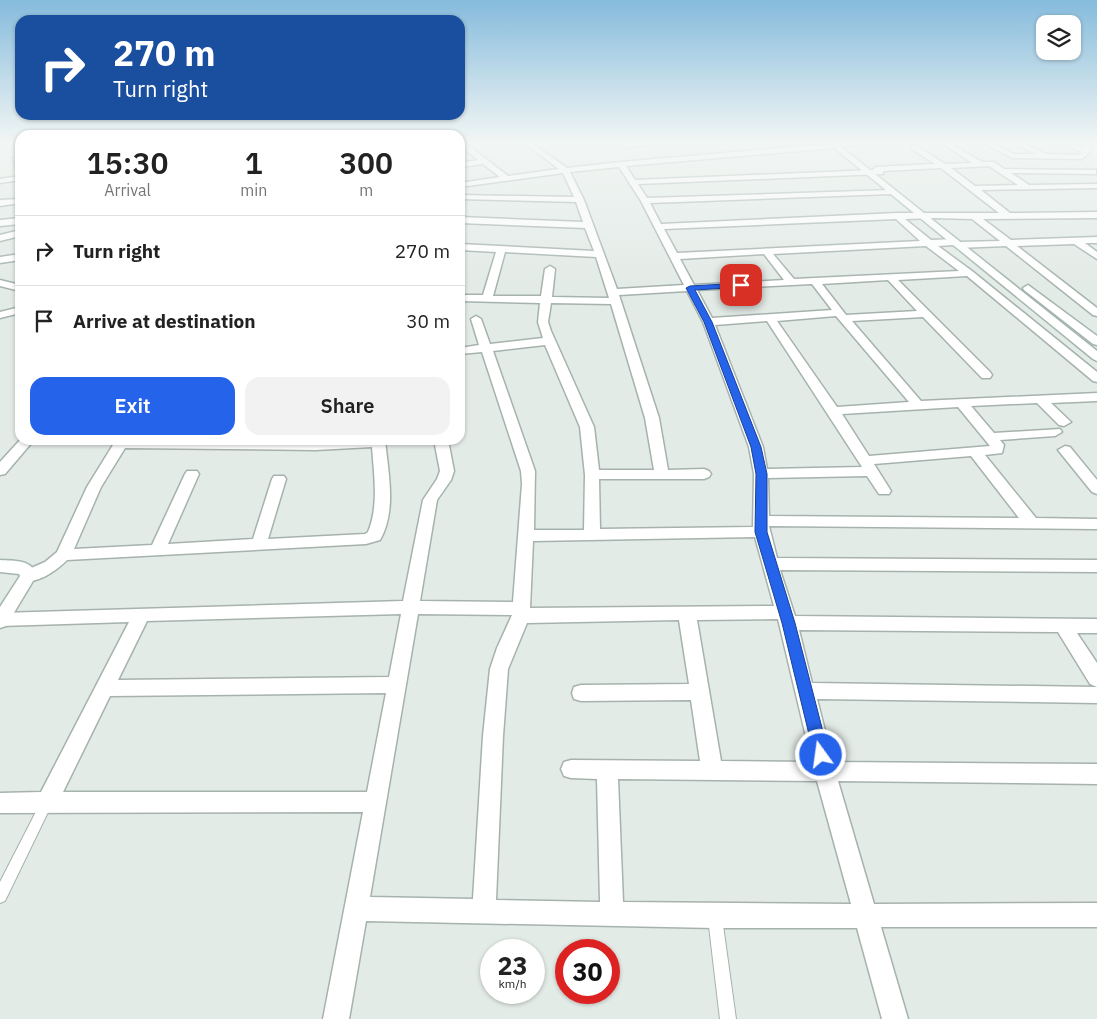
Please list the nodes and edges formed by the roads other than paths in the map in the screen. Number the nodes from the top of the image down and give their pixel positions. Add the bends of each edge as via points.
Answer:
1 (498, 190) edge
2 (532, 190) edge
3 (575, 190) edge
4 (638, 190) edge
5 (888, 190) edge
6 (902, 190) edge
7 (975, 190) edge
8 (891, 192) junction
9 (465, 196) edge
10 (580, 200) junction
11 (645, 201) junction
12 (15, 202) edge
13 (0, 203) edge
14 (921, 215) junction
15 (934, 215) junction
16 (1097, 215) edge
17 (897, 216) junction
18 (974, 216) junction
19 (1008, 216) junction
20 (465, 220) edge
21 (15, 222) edge
22 (0, 223) edge
23 (588, 225) junction
24 (658, 227) junction
25 (15, 234) edge
26 (0, 238) edge
27 (1097, 240) edge
28 (1076, 241) junction
29 (928, 243) junction
30 (956, 243) junction
31 (1007, 243) junction
32 (972, 244) junction
33 (465, 247) edge
34 (501, 250) junction
35 (766, 251) junction
36 (600, 254) junction
37 (674, 256) junction
38 (1097, 256) edge
39 (15, 258) edge
40 (0, 260) edge
41 (986, 267) junction
42 (550, 269) dead end
43 (966, 271) junction
44 (890, 277) junction
45 (815, 281) junction
46 (791, 282) junction
47 (0, 283) edge
48 (15, 287) edge
49 (690, 288) junction
50 (613, 296) junction
51 (465, 298) edge
52 (487, 298) junction
53 (545, 300) junction
54 (15, 311) edge
55 (1097, 313) edge
56 (0, 314) edge
57 (926, 314) junction
58 (842, 316) junction
59 (770, 318) junction
60 (476, 319) dead end
61 (708, 322) junction
62 (1075, 325) junction
63 (1058, 326) junction
64 (549, 341) junction
65 (1097, 342) edge
66 (486, 348) junction
67 (465, 350) edge
68 (1097, 357) edge
69 (986, 375) dead end
70 (1097, 378) edge
71 (1097, 396) edge
72 (1040, 400) junction
73 (961, 403) junction
74 (918, 405) junction
75 (833, 411) junction
76 (990, 437) junction
77 (23, 445) edge
78 (120, 445) edge
79 (248, 445) edge
80 (308, 445) edge
81 (378, 445) edge
82 (442, 445) edge
83 (1065, 450) dead end
84 (976, 453) junction
85 (868, 466) junction
86 (0, 471) edge
87 (192, 474) dead end
88 (662, 474) junction
89 (704, 474) dead end
90 (761, 474) junction
91 (592, 475) junction
92 (279, 478) dead end
93 (1097, 489) edge
94 (884, 491) dead end
95 (1031, 523) junction
96 (1097, 524) edge
97 (761, 527) junction
98 (592, 535) junction
99 (526, 536) junction
100 (259, 544) junction
101 (158, 550) junction
102 (63, 555) junction
103 (770, 564) junction
104 (0, 566) edge
105 (1097, 566) edge
106 (28, 576) junction
107 (410, 607) junction
108 (522, 613) junction
109 (687, 614) junction
110 (141, 615) junction
111 (786, 618) junction
112 (1, 620) edge
113 (1063, 626) junction
114 (1097, 626) edge
115 (1097, 679) edge
116 (395, 685) junction
117 (104, 688) junction
118 (806, 691) junction
119 (699, 692) junction
120 (581, 693) dead end
121 (1097, 695) edge
122 (571, 769) dead end
123 (606, 769) junction
124 (712, 770) junction
125 (825, 771) junction
126 (1097, 774) edge
127 (47, 802) junction
128 (375, 802) junction
129 (0, 803) edge
130 (0, 896) edge
131 (357, 908) junction
132 (484, 910) junction
133 (612, 913) junction
134 (1097, 915) edge
135 (714, 916) junction
136 (868, 916) junction
137 (336, 1019) edge
138 (728, 1019) edge
139 (895, 1019) edge

1 - 9 street
2 - 10 street
3 - 10 street
4 - 11 street
5 - 8 street
6 - 15 street
7 - 19 street
8 - 11 street
8 - 14 street
10 - 23 street
11 - 24 street
12 - 13 street
14 - 15 street
14 - 17 street
14 - 30 street
15 - 18 street
15 - 32 street
16 - 19 street
17 - 24 street
17 - 29 street
18 - 19 street
18 - 31 street
20 - 23 street
21 - 22 street
23 - 36 street
24 - 37 street
25 - 26 street
27 - 28 street
28 - 31 street
28 - 38 street
29 - 30 street
29 - 35 street
29 - 43 street
30 - 32 street
30 - 41 street
31 - 32 street
31 - 55 street
32 - 62 street
33 - 34 street
34 - 36 street
34 - 52 street
35 - 37 street
35 - 46 street
36 - 50 street
37 - 49 street
39 - 40 street
41 - 43 street
41 - 63 street
42 - 53 street
43 - 44 street
43 - 70 street
44 - 45 street
44 - 57 street
45 - 46 street
45 - 58 street
46 - 49 street
47 - 48 street
49 - 50 street
49 - 61 street
50 - 53 street
50 - 88 street via 652,418
51 - 52 street
52 - 53 street
53 - 64 street via 543,322
54 - 56 street
57 - 58 street
57 - 69 street
58 - 59 street
58 - 74 street
59 - 61 street
59 - 75 street
60 - 66 street
61 - 90 street via 756,447
62 - 63 street
62 - 65 street
63 - 68 street
64 - 66 street
64 - 91 street via 587,427
66 - 67 street
66 - 99 street via 528,471
71 - 72 street
72 - 73 street
72 - 76 street via 1059,427
73 - 74 street
73 - 76 street
74 - 75 street
75 - 85 street
76 - 84 street via 997,450
77 - 86 street
78 - 102 street via 94,487
79 - 80 street
81 - 100 street via 380,508 374,536
82 - 107 street via 447,473 430,500
83 - 93 street
84 - 85 street
84 - 95 street
85 - 90 street
85 - 94 street
87 - 101 street
88 - 89 street
88 - 91 street
90 - 97 street
91 - 98 street
92 - 100 street
95 - 96 street
95 - 97 street
97 - 98 street
97 - 103 street
98 - 99 street
99 - 108 street
100 - 101 street
101 - 102 street
102 - 106 street via 51,566
103 - 105 street
103 - 111 street
104 - 106 street via 22,568
106 - 112 street
107 - 108 street
107 - 110 street
107 - 116 street
108 - 109 street
108 - 132 street via 499,670
109 - 111 street
109 - 119 street
110 - 112 street
110 - 117 street
111 - 113 street
111 - 118 street
113 - 114 street
113 - 115 street
116 - 117 street
116 - 128 street
117 - 127 street
118 - 121 street
118 - 125 street
119 - 120 street
119 - 124 street
122 - 123 street
123 - 124 street
123 - 133 street
124 - 125 street
125 - 126 street
125 - 136 street
127 - 128 street
127 - 129 street
127 - 130 lane
128 - 131 street
131 - 132 street
131 - 137 street
132 - 133 street
133 - 135 street
134 - 136 street
135 - 136 street
135 - 138 lane
136 - 139 street

